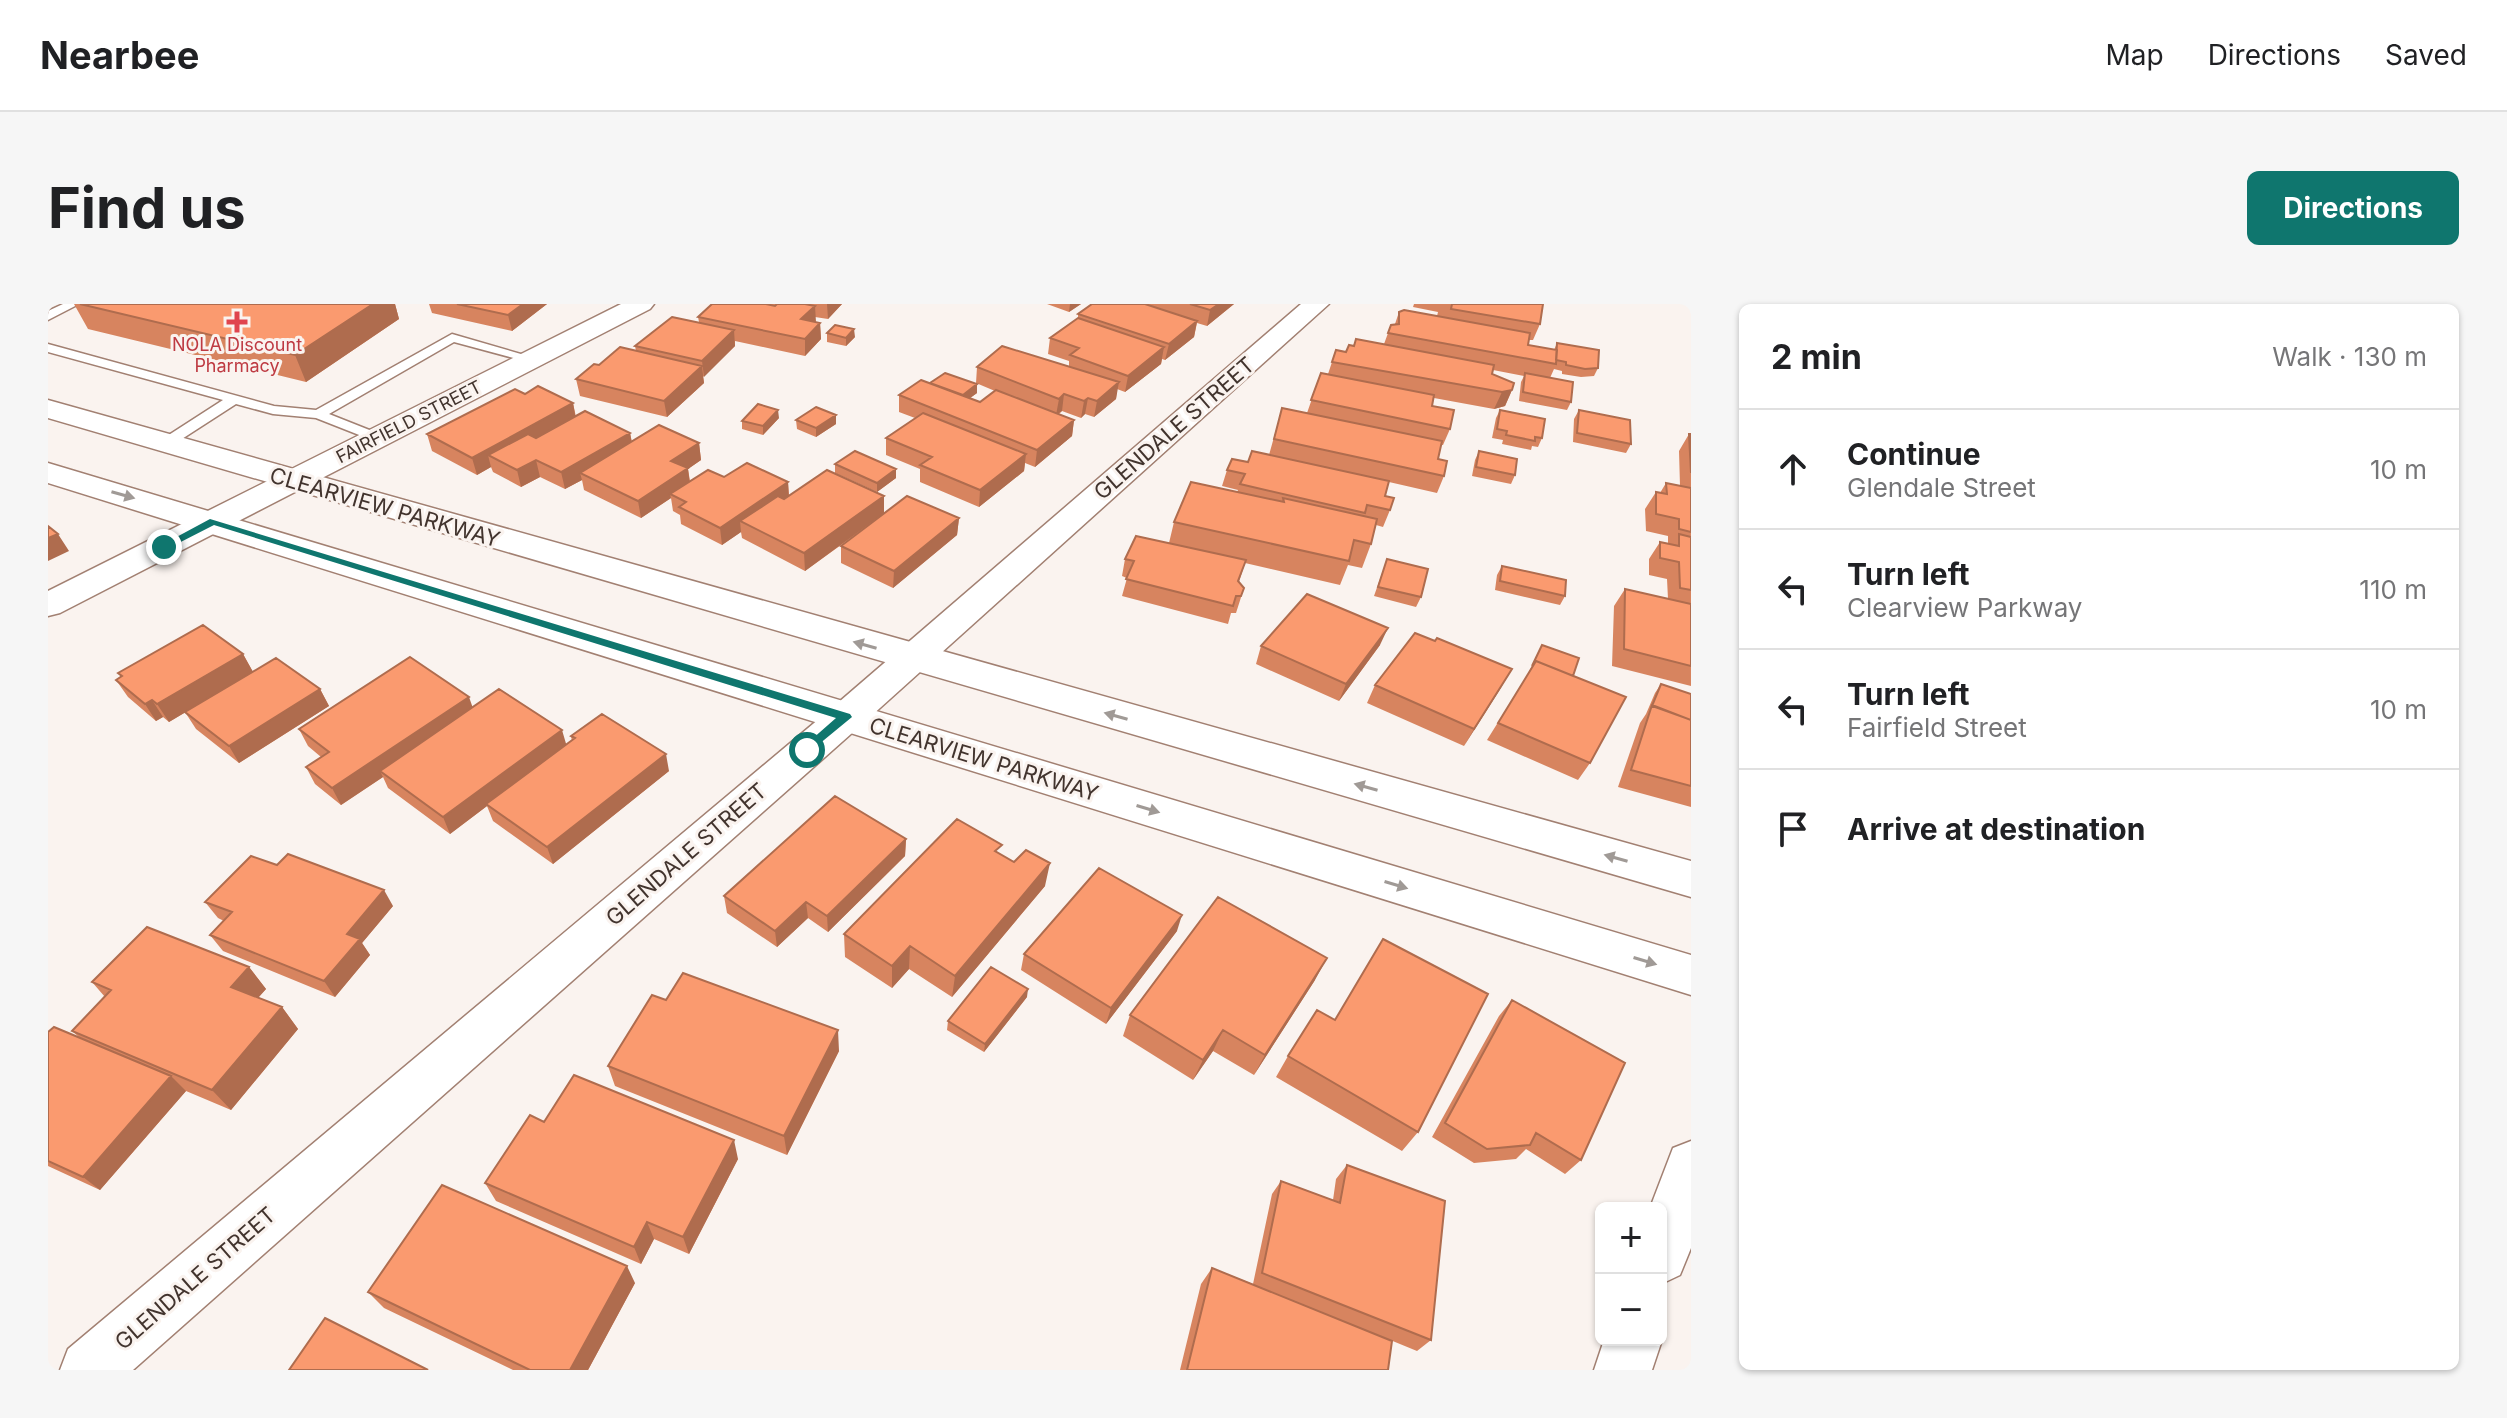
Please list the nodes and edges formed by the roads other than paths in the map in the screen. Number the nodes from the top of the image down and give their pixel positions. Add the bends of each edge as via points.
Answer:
1 (73, 304) edge
2 (641, 304) edge
3 (1316, 304) edge
4 (48, 316) edge
5 (48, 348) edge
6 (532, 359) junction
7 (234, 399) junction
8 (48, 409) edge
9 (318, 414) junction
10 (377, 438) junction
11 (166, 443) junction
12 (48, 473) edge
13 (293, 480) junction
14 (213, 522) junction
15 (48, 605) edge
16 (910, 658) junction
17 (846, 717) junction
18 (1691, 879) edge
19 (1691, 975) edge
20 (1691, 1166) edge
21 (1667, 1238) edge
22 (1631, 1346) edge
23 (89, 1370) edge
24 (1623, 1370) edge

1 - 4 lane
2 - 6 street, FAIRFIELD STREET
3 - 16 street, GLENDALE STREET
5 - 7 lane
6 - 9 lane via 452,338
6 - 10 street, FAIRFIELD STREET
7 - 9 lane
7 - 11 lane
8 - 11 main road, CLEARVIEW PARKWAY
9 - 10 lane
10 - 13 street, FAIRFIELD STREET
11 - 13 main road, CLEARVIEW PARKWAY
12 -> 14 main road, CLEARVIEW PARKWAY
13 - 14 street, FAIRFIELD STREET
16 -> 13 main road, CLEARVIEW PARKWAY
14 - 15 street, FAIRFIELD STREET
14 - 17 main road, CLEARVIEW PARKWAY
16 - 17 street, GLENDALE STREET
18 -> 16 main road, CLEARVIEW PARKWAY
17 -> 19 main road, CLEARVIEW PARKWAY
17 - 23 street, GLENDALE STREET
20 - 21 street
22 - 24 street

